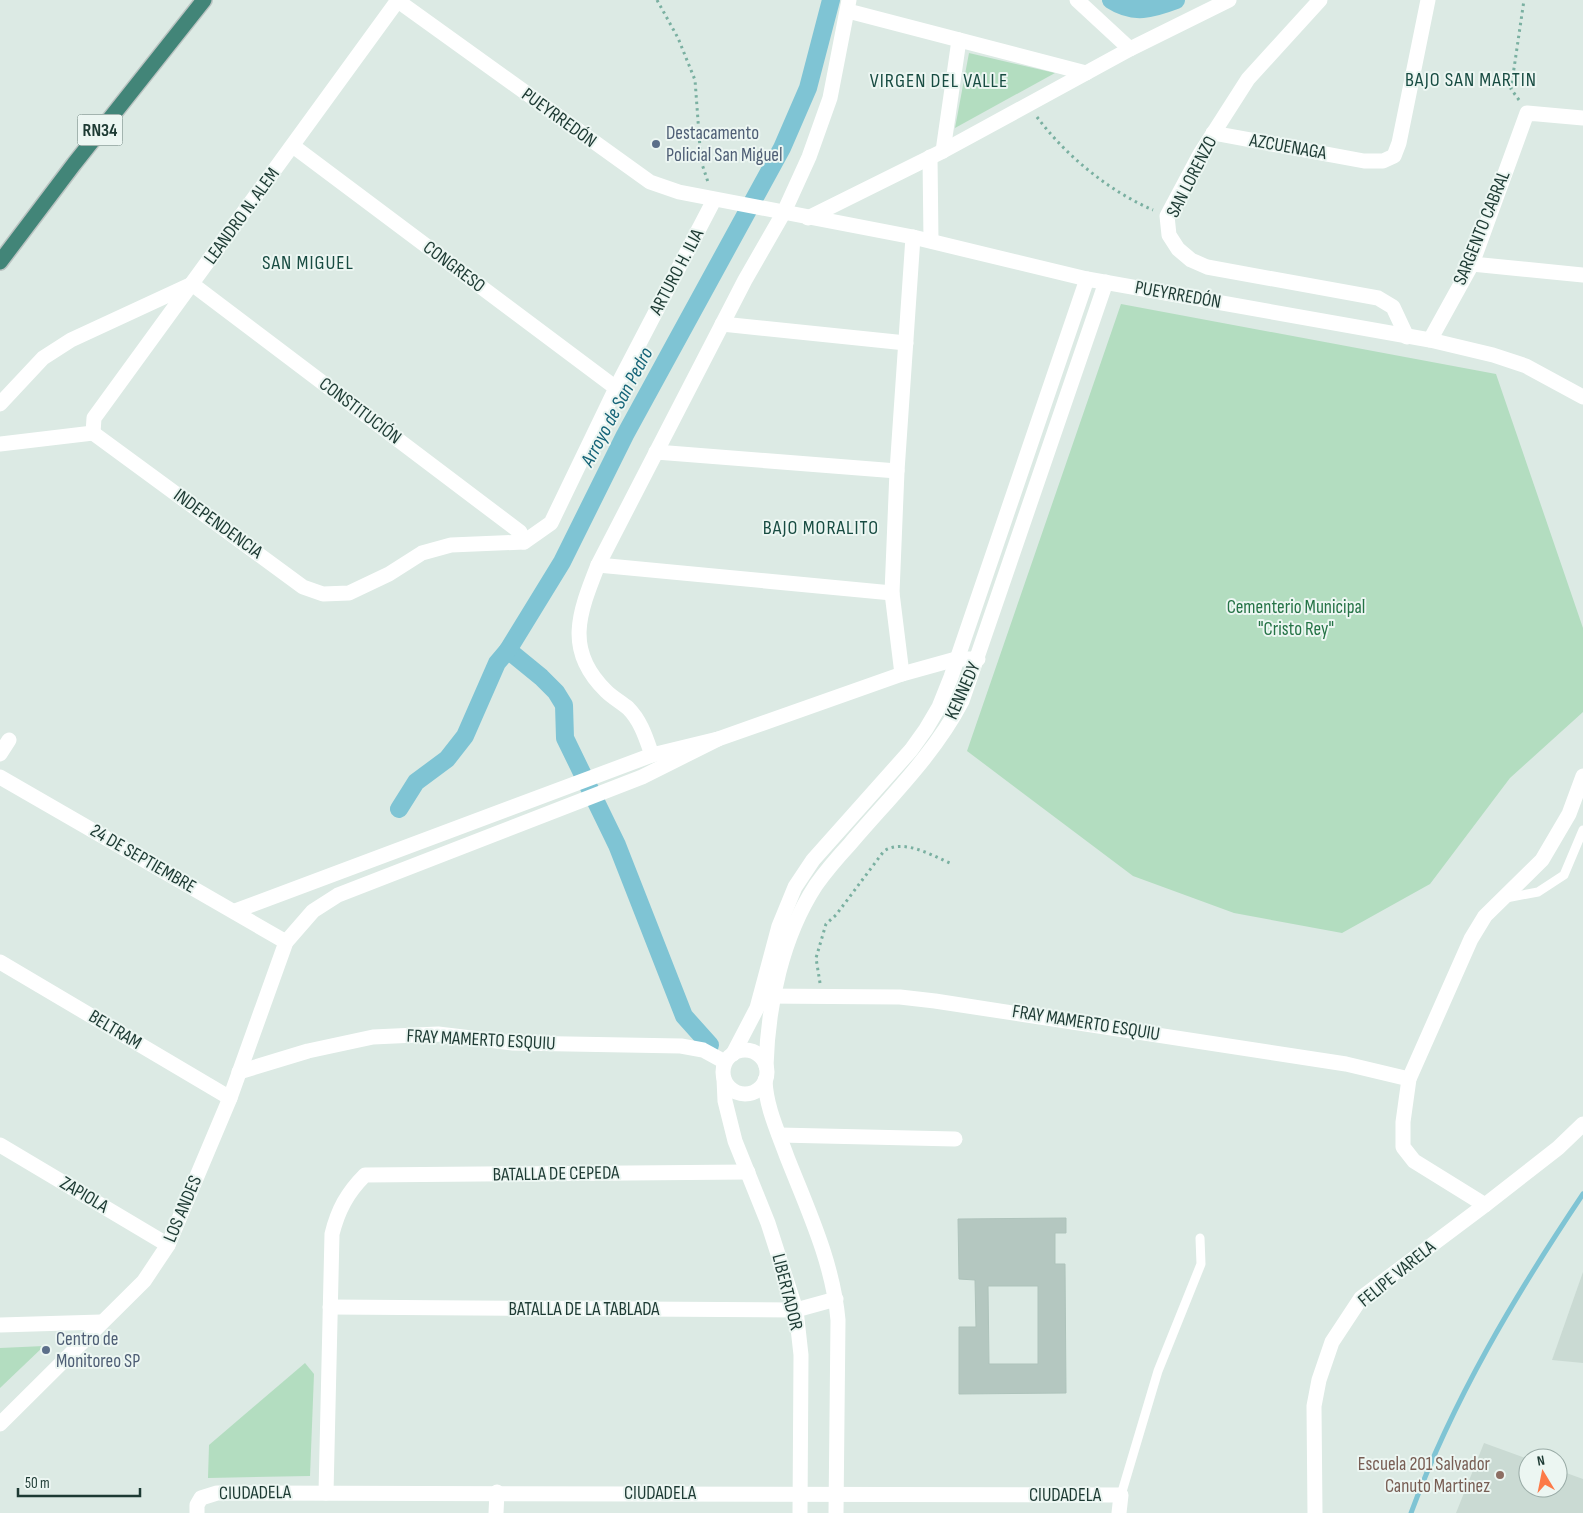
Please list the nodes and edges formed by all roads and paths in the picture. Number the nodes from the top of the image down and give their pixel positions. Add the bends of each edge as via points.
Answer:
1 (204, 0) edge
2 (398, 0) edge
3 (657, 0) edge
4 (1077, 0) edge
5 (1229, 0) edge
6 (1320, 0) edge
7 (1428, 0) edge
8 (1524, 0) edge
9 (848, 5) edge
10 (959, 40) junction
11 (1130, 49) junction
12 (1086, 72) junction
13 (1028, 104) junction
14 (1527, 113) junction
15 (1583, 118) edge
16 (1213, 133) junction
17 (293, 146) junction
18 (936, 154) junction
19 (714, 200) junction
20 (784, 212) junction
21 (1168, 216) junction
22 (808, 218) junction
23 (913, 237) junction
24 (931, 241) junction
25 (0, 262) edge
26 (1472, 264) junction
27 (1583, 275) edge
28 (1087, 279) junction
29 (1106, 282) junction
30 (192, 284) junction
31 (722, 324) junction
32 (1407, 337) junction
33 (1430, 340) junction
34 (906, 343) junction
35 (616, 388) junction
36 (1583, 397) edge
37 (0, 404) edge
38 (93, 433) junction
39 (0, 444) edge
40 (656, 452) junction
41 (897, 471) junction
42 (524, 542) junction
43 (598, 565) junction
44 (892, 593) junction
45 (956, 659) junction
46 (978, 659) junction
47 (902, 674) junction
48 (718, 739) junction
49 (9, 740) dead end
50 (0, 754) edge
51 (652, 755) junction
52 (1583, 776) edge
53 (0, 777) edge
54 (1583, 830) edge
55 (952, 864) dead end
56 (1506, 898) junction
57 (235, 911) junction
58 (286, 942) junction
59 (0, 962) edge
60 (768, 995) junction
61 (822, 996) junction
62 (729, 1058) junction
63 (239, 1072) junction
64 (766, 1073) junction
65 (724, 1079) junction
66 (1409, 1079) junction
67 (230, 1098) junction
68 (1583, 1124) edge
69 (779, 1135) junction
70 (955, 1139) dead end
71 (0, 1145) edge
72 (748, 1172) junction
73 (1485, 1205) junction
74 (1200, 1238) dead end
75 (168, 1245) junction
76 (836, 1298) junction
77 (330, 1307) junction
78 (796, 1310) junction
79 (101, 1322) junction
80 (0, 1325) edge
81 (0, 1424) edge
82 (497, 1492) junction
83 (326, 1493) junction
84 (800, 1494) junction
85 (836, 1494) junction
86 (1121, 1495) junction
87 (197, 1513) edge
88 (496, 1513) edge
89 (800, 1513) edge
90 (836, 1513) edge
91 (1119, 1513) edge
92 (1315, 1513) edge

1 - 25 highway, RN34
2 - 17 street, LEANDRO N. ALEM
2 - 19 street, PUEYRREDÓN via 650,182
3 - 19 path via 678,38 695,80 701,161
4 - 11 street
5 - 11 street
6 - 16 street, SAN LORENZO via 1248,79
7 - 16 street, AZCUENAGA via 1394,156 1382,161 1364,161
8 - 14 path via 1511,89
9 - 10 street
9 - 20 street via 830,98 809,157
10 - 12 street
10 - 18 street
11 - 12 street
12 - 13 street
13 - 18 street
13 - 21 path via 1049,134 1079,161 1126,198
14 - 15 street
14 - 26 street, SARGENTO CABRAL
16 - 21 street, SAN LORENZO
17 - 30 street, LEANDRO N. ALEM
17 - 35 street, CONGRESO
18 - 22 street
18 - 24 street
19 - 20 street, PUEYRREDÓN
19 - 35 street, ARTURO H. ILIA
20 - 22 street, PUEYRREDÓN
20 - 31 street
21 - 32 street, SAN LORENZO via 1169,235 1191,260 1207,267 1378,298 1393,308
22 - 23 street, PUEYRREDÓN
23 - 24 street, PUEYRREDÓN
23 - 34 street
24 - 28 street, PUEYRREDÓN
26 - 27 street
26 - 33 street, SARGENTO CABRAL
28 - 29 street, PUEYRREDÓN
28 - 45 street, KENNEDY
29 - 32 street, PUEYRREDÓN
29 - 46 street, KENNEDY
30 - 37 street via 71,340 42,358
30 - 38 street, LEANDRO N. ALEM via 94,418
30 - 42 street, CONSTITUCIÓN via 520,532
31 - 34 street
31 - 40 street
32 - 33 street, PUEYRREDÓN
33 - 36 street, PUEYRREDÓN via 1526,366
34 - 41 street
35 - 42 street, ARTURO H. ILIA via 551,523
38 - 39 street
38 - 42 street, INDEPENDENCIA via 304,587 323,594 349,593 389,574 422,553 451,545
40 - 41 street
40 - 43 street
41 - 44 street
43 - 44 street
43 - 51 street via 581,608 578,638 589,669 606,691 628,708 643,729
44 - 47 street
45 - 46 street
45 - 47 street
45 - 60 street, KENNEDY via 942,700 926,729 812,860 795,887 779,926
46 - 60 street, KENNEDY via 962,701 941,736 817,884 802,908
47 - 48 street
48 - 51 street
48 - 58 street via 642,777 338,895 313,911
49 - 50 street
51 - 57 street
52 - 56 street via 1569,814 1542,860
53 - 57 street, 24 DE SEPTIEMBRE
54 - 56 lane via 1564,875 1538,892
55 - 61 path via 914,848 893,847 884,851 826,924 816,958
56 - 66 street via 1485,916 1471,939
57 - 58 street, 24 DE SEPTIEMBRE
58 - 63 street, LOS ANDES
59 - 67 street, BELTRAM
60 - 61 street, FRAY MAMERTO ESQUIU
60 - 62 street, KENNEDY
60 - 64 street, KENNEDY
61 - 66 street, FRAY MAMERTO ESQUIU via 900,997 945,1002 1346,1064
62 - 63 street, FRAY MAMERTO ESQUIU via 681,1046 513,1043 438,1034 373,1037 308,1051
62 - 64 street via 743,1050 751,1050 763,1059
62 - 65 street, LIBERTADOR via 723,1068
63 - 67 street, LOS ANDES
64 - 65 street via 756,1091 742,1094 730,1088
64 - 69 street via 765,1090
65 - 72 street, LIBERTADOR via 729,1120
66 - 73 street via 1403,1148 1414,1161
67 - 75 street, LOS ANDES
68 - 73 street, FELIPE VARELA via 1558,1148
69 - 70 street
69 - 76 street via 822,1247
71 - 75 street, ZAPIOLA
72 - 77 street, BATALLA DE CEPEDA via 365,1176 350,1190 337,1215 332,1234
72 - 78 street, LIBERTADOR
73 - 92 street, FELIPE VARELA via 1361,1298 1332,1342 1314,1406
74 - 86 lane via 1202,1264 1158,1371
75 - 79 street, LOS ANDES via 144,1280
76 - 78 street, BATALLA DE LA TABLADA
76 - 85 street
77 - 78 street, BATALLA DE LA TABLADA
77 - 83 street
78 - 84 street, LIBERTADOR via 801,1355
79 - 80 street
79 - 81 street, LOS ANDES
82 - 83 street, CIUDADELA
82 - 84 street, CIUDADELA
82 - 88 street
83 - 87 street, CIUDADELA via 217,1493 201,1498
84 - 85 street, CIUDADELA
84 - 89 street, LIBERTADOR
85 - 86 street, CIUDADELA
85 - 90 street
86 - 91 street

